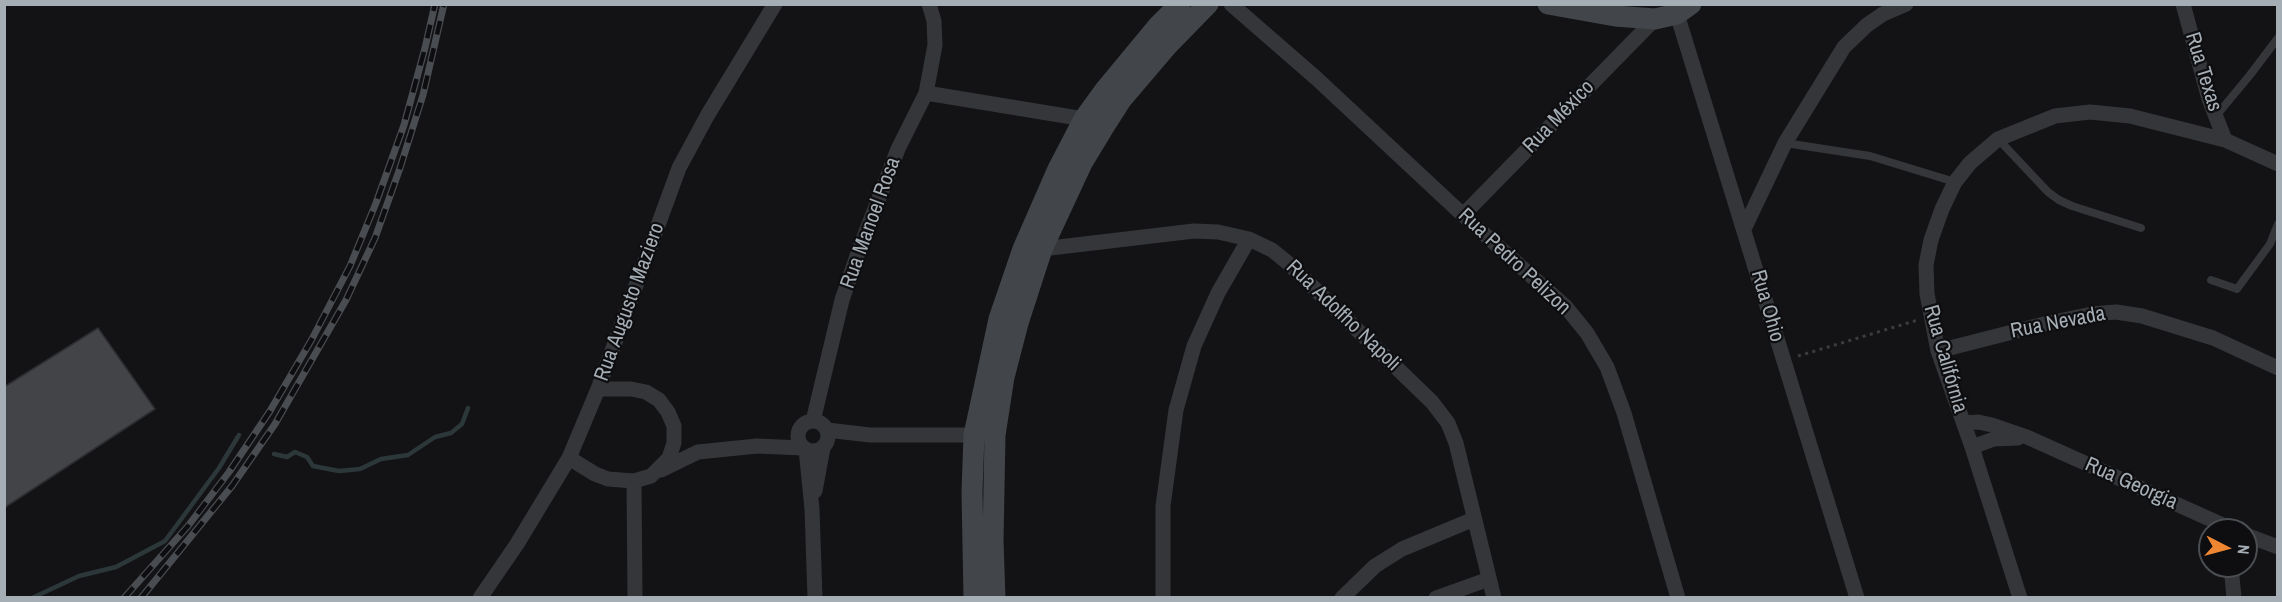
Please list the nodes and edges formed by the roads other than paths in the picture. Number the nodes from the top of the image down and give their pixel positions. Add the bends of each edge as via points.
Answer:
1 (775, 4) edge
2 (929, 4) edge
3 (1180, 4) edge
4 (1208, 4) edge
5 (1231, 4) edge
6 (1548, 4) edge
7 (1906, 4) edge
8 (2183, 4) edge
9 (1686, 8) edge
10 (1617, 10) edge
11 (1655, 20) junction
12 (2277, 38) edge
13 (926, 93) junction
14 (2216, 116) junction
15 (1084, 119) junction
16 (1998, 139) junction
17 (2225, 140) junction
18 (1785, 143) junction
19 (2277, 164) edge
20 (1955, 182) junction
21 (1463, 215) junction
22 (2277, 224) edge
23 (2141, 228) dead end
24 (1744, 229) junction
25 (1249, 240) junction
26 (1042, 249) junction
27 (2211, 280) dead end
28 (1938, 351) junction
29 (2277, 368) edge
30 (598, 389) junction
31 (1964, 423) junction
32 (674, 426) junction
33 (799, 431) junction
34 (822, 434) junction
35 (974, 435) junction
36 (995, 435) junction
37 (2027, 437) junction
38 (757, 446) junction
39 (1972, 447) junction
40 (804, 448) junction
41 (698, 452) junction
42 (569, 458) junction
43 (658, 471) junction
44 (634, 481) junction
45 (812, 509) junction
46 (2207, 518) edge
47 (1474, 519) junction
48 (2258, 540) edge
49 (2277, 547) edge
50 (2232, 578) edge
51 (1489, 579) junction
52 (480, 597) edge
53 (635, 597) edge
54 (815, 597) edge
55 (974, 597) edge
56 (995, 597) edge
57 (1163, 597) edge
58 (1344, 597) edge
59 (1436, 597) edge
60 (1494, 597) edge
61 (1678, 597) edge
62 (1857, 597) edge
63 (2020, 597) edge
64 (2234, 597) edge

1 - 30 street, Rua Augusto Maziero via 679,168
2 - 13 street via 935,45
3 - 15 main road
4 - 26 main road via 1121,100 1082,163
5 - 21 street, Rua Pedro Pelizon
6 - 10 main road
7 - 18 street via 1867,25 1844,47
8 - 14 street, Rua Texas
9 - 11 main road
9 - 24 street, Rua Ohio
10 - 11 main road
11 - 21 street, Rua México
12 - 14 lane
13 - 15 street
13 - 34 street, Rua Manoel Rosa via 898,149 842,300 828,357
14 - 17 street, Rua Texas
15 - 35 main road via 1023,249 999,319
16 - 17 street, Rua Califórnia via 2055,116 2090,112 2130,116
16 - 20 street, Rua Califórnia
16 - 23 lane via 2060,201
17 - 19 street, Rua Califórnia
18 - 20 lane via 1870,156
18 - 24 street
20 - 28 street, Rua Califórnia via 1930,240 1926,266
21 - 61 street, Rua Pedro Pelizon via 1565,306 1607,367
22 - 27 lane via 2270,244 2237,289
24 - 62 street, Rua Ohio
25 - 26 street, Rua Adolfho Napoli via 1194,231
25 - 47 street, Rua Adolfho Napoli via 1272,250 1288,263 1432,402 1456,442
25 - 57 street via 1218,292 1194,346 1176,410 1163,506
26 - 36 main road via 1004,376
28 - 29 street, Rua Nevada via 2044,324 2116,312 2213,338
28 - 31 street, Rua Califórnia
30 - 32 street via 646,392 664,406
30 - 42 street, Rua Augusto Maziero
31 - 37 street, Rua Georgia via 1992,425
31 - 39 street, Rua Califórnia
32 - 41 street via 683,444
32 - 43 street via 669,458
33 - 34 street via 805,424
33 - 38 street
33 - 40 street, Rua Manoel Rosa
34 - 35 street
34 - 40 street via 814,452
34 - 45 street, Rua Manoel Rosa
35 - 36 street
35 - 55 main road
36 - 56 main road
37 - 39 street, Rua Georgia via 1994,439
37 - 46 street, Rua Georgia
38 - 40 street
38 - 41 street
39 - 63 street, Rua Califórnia
40 - 45 street, Rua Manoel Rosa
41 - 43 street
42 - 44 street via 602,476
42 - 52 street, Rua Augusto Maziero
43 - 44 street
44 - 53 street
45 - 54 street, Rua Manoel Rosa
47 - 51 street, Rua Adolfho Napoli
47 - 58 street via 1402,549 1375,566
48 - 49 street
50 - 64 street
51 - 59 street
51 - 60 street, Rua Adolfho Napoli

